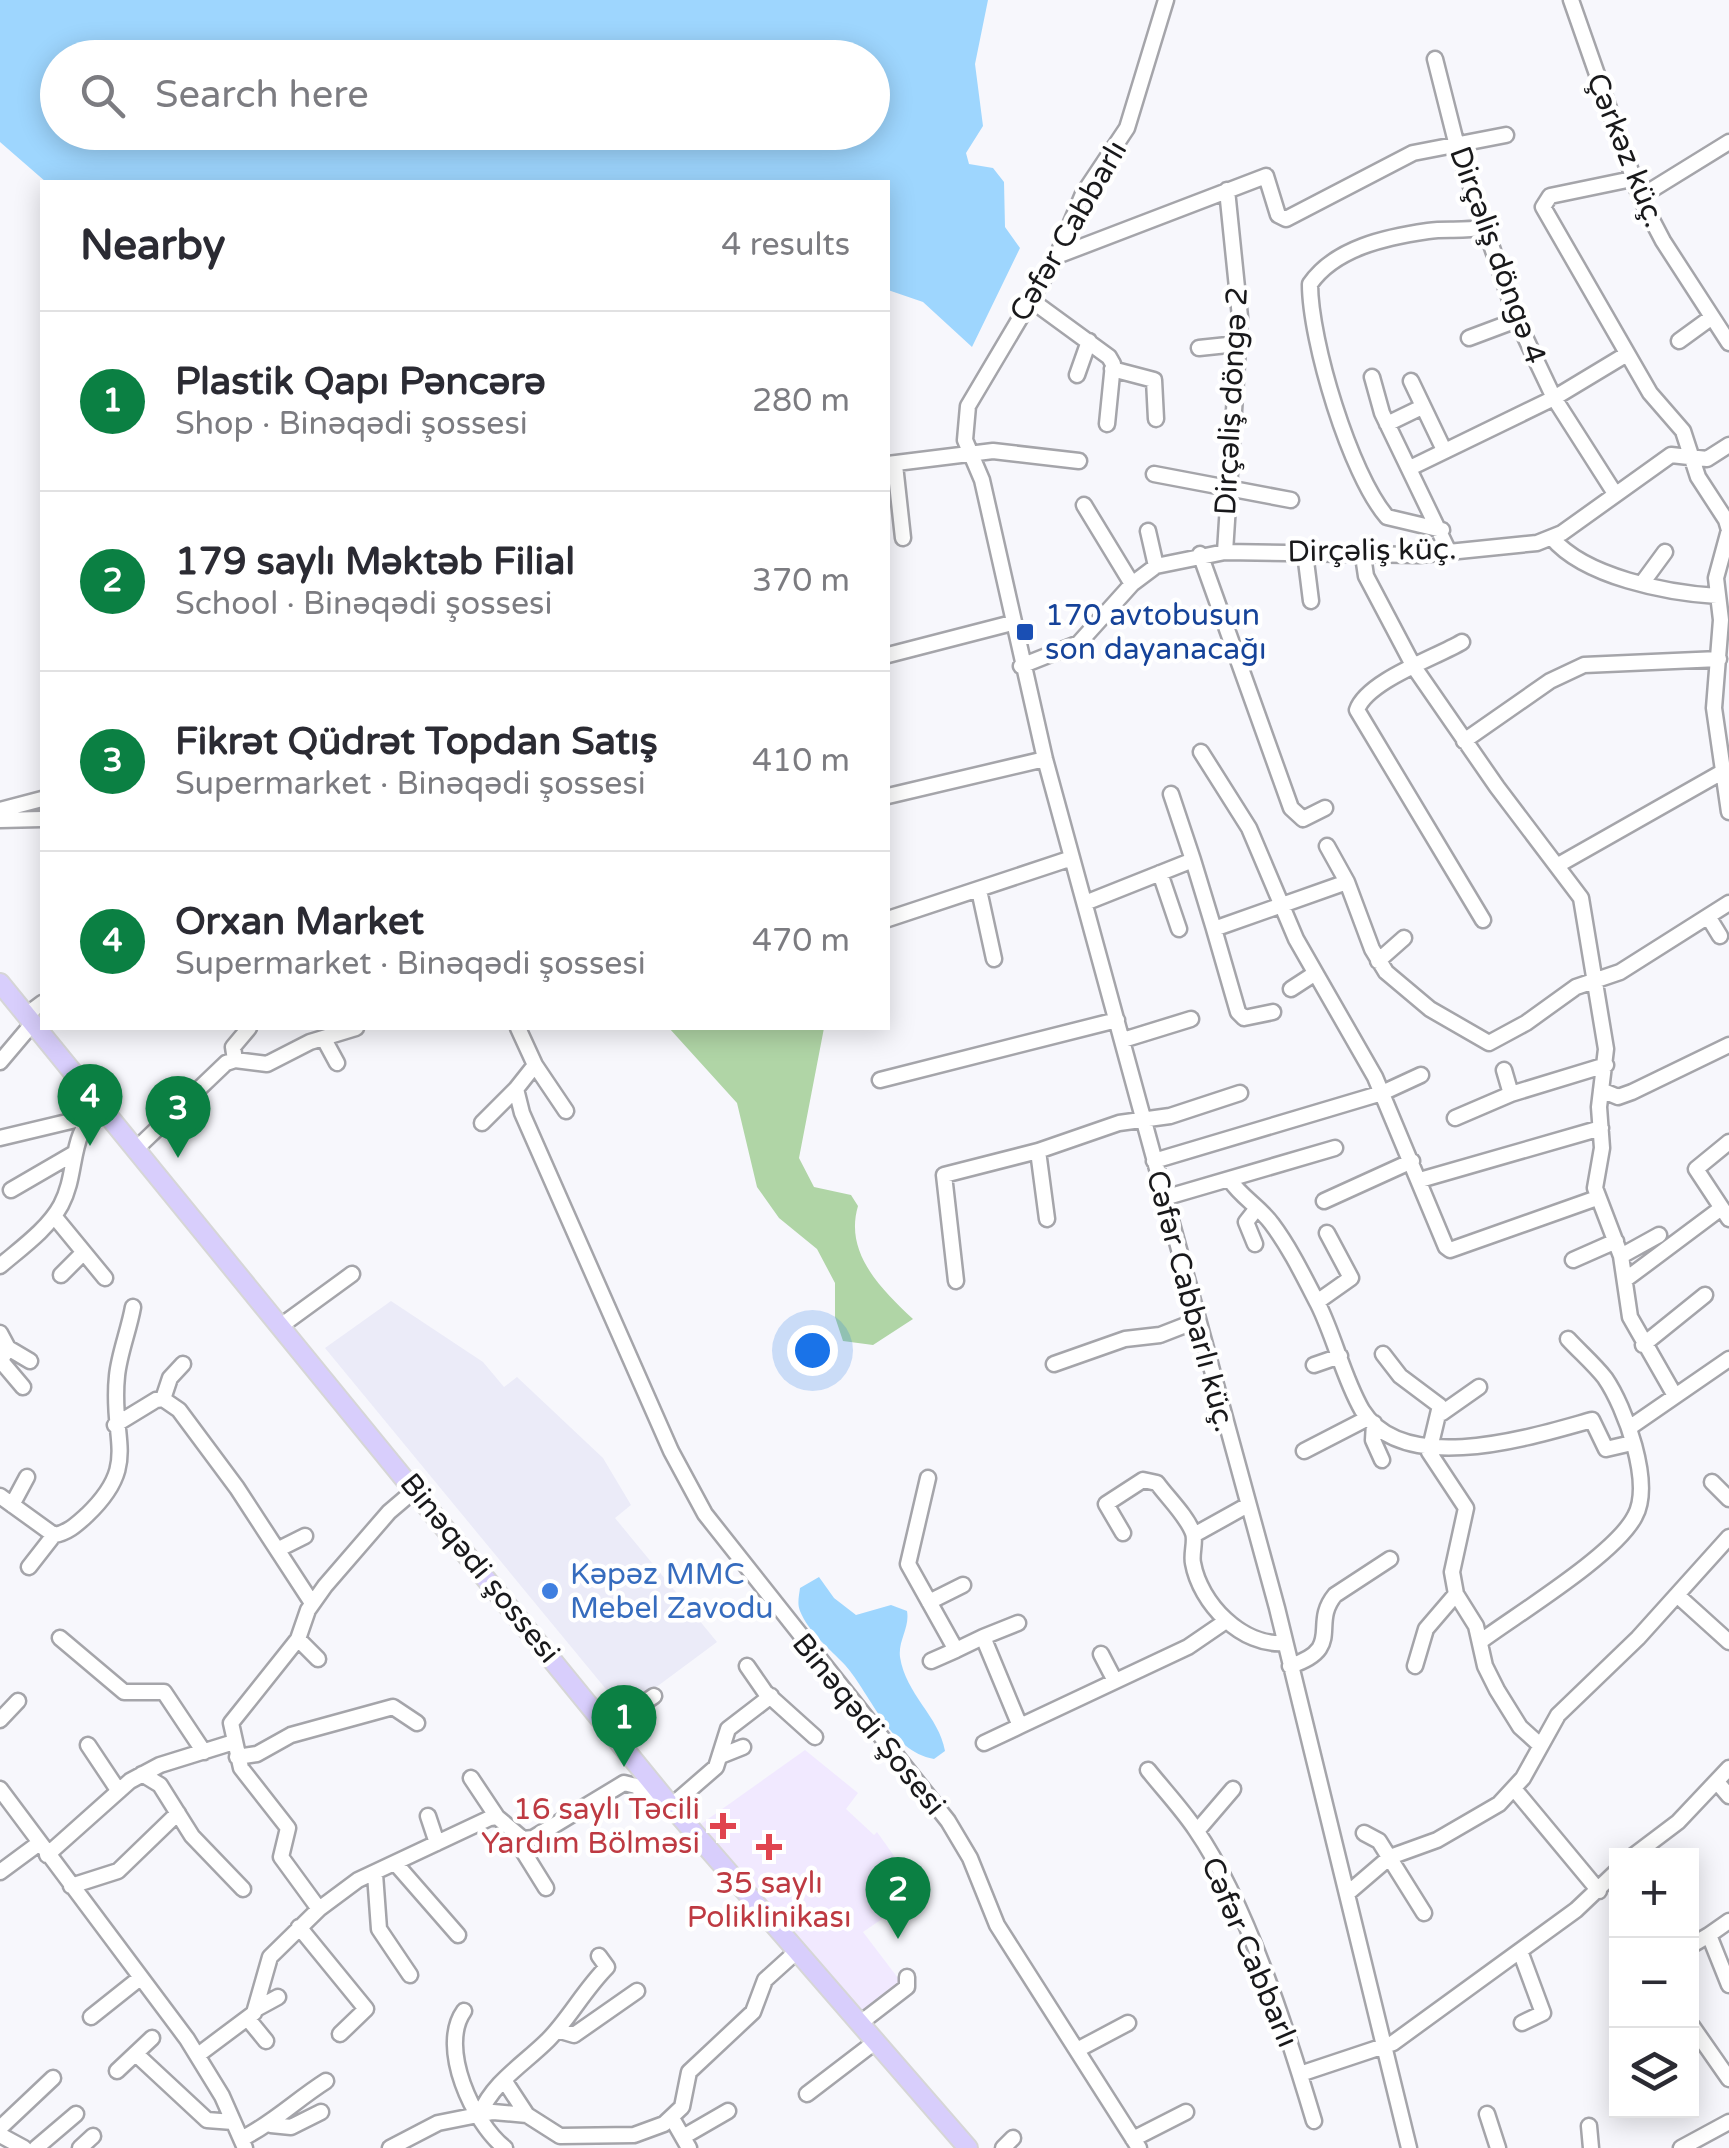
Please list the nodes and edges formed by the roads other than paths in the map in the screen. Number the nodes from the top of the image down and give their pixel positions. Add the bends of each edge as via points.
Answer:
1 (1166, 0) edge
2 (1571, 0) edge
3 (1435, 59) dead end
4 (1506, 135) dead end
5 (1729, 142) edge
6 (1457, 146) junction
7 (1632, 179) junction
8 (1228, 190) junction
9 (1640, 197) junction
10 (1483, 227) junction
11 (1057, 256) junction
12 (1031, 300) junction
13 (1712, 317) junction
14 (1517, 320) junction
15 (1470, 338) dead end
16 (1728, 339) edge
17 (1090, 341) junction
18 (1679, 341) dead end
19 (1237, 344) junction
20 (1200, 348) dead end
21 (1627, 354) junction
22 (1112, 369) junction
23 (1077, 375) dead end
24 (1372, 377) dead end
25 (1411, 381) dead end
26 (1554, 398) junction
27 (1422, 408) junction
28 (1156, 419) dead end
29 (1108, 424) dead end
30 (1387, 424) junction
31 (1729, 445) edge
32 (1444, 450) junction
33 (970, 455) junction
34 (1691, 456) junction
35 (1079, 461) dead end
36 (891, 464) edge
37 (1410, 468) junction
38 (1154, 474) dead end
39 (1228, 488) junction
40 (1614, 492) junction
41 (1291, 500) dead end
42 (1084, 505) dead end
43 (1442, 530) junction
44 (1148, 531) dead end
45 (903, 538) dead end
46 (1552, 538) junction
47 (1728, 545) edge
48 (1225, 552) junction
49 (1449, 552) junction
50 (1665, 552) dead end
51 (1305, 553) junction
52 (1200, 554) junction
53 (1362, 556) junction
54 (1156, 566) junction
55 (1643, 582) junction
56 (1132, 584) junction
57 (1716, 596) junction
58 (1312, 601) dead end
59 (1725, 621) edge
60 (1012, 623) junction
61 (1462, 642) dead end
62 (890, 655) edge
63 (1719, 659) junction
64 (1022, 666) junction
65 (1414, 667) junction
66 (1464, 741) junction
67 (1201, 752) dead end
68 (1045, 759) junction
69 (1725, 771) edge
70 (1170, 794) dead end
71 (890, 796) edge
72 (40, 803) edge
73 (1325, 808) dead end
74 (1, 810) edge
75 (1729, 812) edge
76 (40, 819) edge
77 (1327, 846) dead end
78 (1072, 858) junction
79 (1193, 860) junction
80 (1560, 864) junction
81 (1160, 873) junction
82 (1347, 882) junction
83 (978, 890) junction
84 (1085, 903) junction
85 (1729, 904) edge
86 (1282, 908) junction
87 (890, 918) edge
88 (1709, 918) junction
89 (1482, 920) dead end
90 (1178, 928) dead end
91 (1214, 929) junction
92 (1720, 936) dead end
93 (1404, 938) dead end
94 (994, 958) dead end
95 (1378, 961) junction
96 (1314, 974) junction
97 (1596, 980) junction
98 (2, 989) edge
99 (1291, 989) dead end
100 (40, 1005) edge
101 (1273, 1012) dead end
102 (29, 1019) junction
103 (1191, 1019) dead end
104 (1117, 1020) junction
105 (247, 1030) edge
106 (350, 1030) edge
107 (519, 1030) edge
108 (324, 1038) junction
109 (1123, 1040) junction
110 (1729, 1045) edge
111 (235, 1060) junction
112 (0, 1062) edge
113 (338, 1063) dead end
114 (535, 1065) junction
115 (1606, 1065) junction
116 (1504, 1070) dead end
117 (1421, 1076) dead end
118 (880, 1080) dead end
119 (516, 1088) junction
120 (1601, 1090) junction
121 (1240, 1092) dead end
122 (1382, 1093) junction
123 (1511, 1094) junction
124 (94, 1110) junction
125 (566, 1111) dead end
126 (1456, 1118) dead end
127 (1144, 1121) junction
128 (482, 1123) dead end
129 (1601, 1128) junction
130 (0, 1138) edge
131 (1729, 1142) edge
132 (137, 1148) junction
133 (1335, 1148) dead end
134 (1038, 1152) junction
135 (73, 1154) junction
136 (1412, 1161) junction
137 (1154, 1162) junction
138 (1230, 1180) junction
139 (1420, 1180) junction
140 (11, 1190) dead end
141 (1164, 1198) junction
142 (1597, 1198) junction
143 (1324, 1201) dead end
144 (1256, 1208) junction
145 (1724, 1214) edge
146 (54, 1216) junction
147 (1047, 1219) dead end
148 (1327, 1233) dead end
149 (1659, 1235) dead end
150 (1616, 1241) junction
151 (1255, 1244) dead end
152 (82, 1254) junction
153 (1621, 1256) junction
154 (1573, 1260) dead end
155 (0, 1266) edge
156 (352, 1274) dead end
157 (61, 1275) dead end
158 (106, 1278) dead end
159 (1625, 1280) junction
160 (956, 1281) dead end
161 (1705, 1295) dead end
162 (1317, 1302) junction
163 (133, 1307) dead end
164 (1196, 1321) junction
165 (282, 1325) junction
166 (0, 1332) edge
167 (1568, 1339) dead end
168 (1642, 1344) junction
169 (1383, 1354) dead end
170 (1340, 1356) junction
171 (3, 1357) edge
172 (1729, 1359) edge
173 (30, 1361) dead end
174 (183, 1364) dead end
175 (1054, 1364) dead end
176 (1314, 1365) dead end
177 (1479, 1387) dead end
178 (23, 1388) dead end
179 (1674, 1394) junction
180 (163, 1399) junction
181 (1442, 1413) junction
182 (1371, 1420) junction
183 (115, 1425) junction
184 (1631, 1436) junction
185 (1429, 1445) junction
186 (1304, 1451) dead end
187 (1382, 1460) dead end
188 (27, 1477) dead end
189 (928, 1478) dead end
190 (1712, 1482) dead end
191 (416, 1489) junction
192 (1729, 1499) edge
193 (6, 1500) edge
194 (1246, 1506) junction
195 (1123, 1533) dead end
196 (54, 1535) junction
197 (1194, 1535) junction
198 (305, 1536) dead end
199 (1729, 1537) edge
200 (280, 1549) junction
201 (1390, 1559) dead end
202 (28, 1567) dead end
203 (963, 1585) dead end
204 (1456, 1594) junction
205 (1676, 1595) junction
206 (929, 1602) junction
207 (312, 1603) junction
208 (1226, 1621) junction
209 (1018, 1622) dead end
210 (983, 1637) junction
211 (60, 1638) dead end
212 (298, 1639) junction
213 (1481, 1642) junction
214 (1729, 1642) edge
215 (1285, 1644) junction
216 (956, 1650) junction
217 (1101, 1654) dead end
218 (318, 1659) dead end
219 (931, 1660) dead end
220 (747, 1666) dead end
221 (1290, 1666) junction
222 (1415, 1666) dead end
223 (1114, 1679) junction
224 (654, 1696) dead end
225 (771, 1696) junction
226 (18, 1701) dead end
227 (0, 1720) edge
228 (417, 1723) dead end
229 (1020, 1726) junction
230 (608, 1727) junction
231 (815, 1738) dead end
232 (984, 1743) dead end
233 (88, 1745) dead end
234 (1542, 1746) junction
235 (743, 1747) dead end
236 (236, 1750) junction
237 (204, 1752) junction
238 (723, 1755) junction
239 (1729, 1768) edge
240 (1148, 1770) dead end
241 (142, 1774) junction
242 (471, 1778) dead end
243 (1717, 1782) junction
244 (0, 1789) edge
245 (1234, 1789) dead end
246 (118, 1790) junction
247 (1515, 1790) junction
248 (1729, 1796) edge
249 (671, 1806) junction
250 (178, 1813) junction
251 (428, 1816) dead end
252 (498, 1817) junction
253 (1196, 1831) junction
254 (1364, 1833) dead end
255 (524, 1839) junction
256 (437, 1843) junction
257 (1644, 1848) edge
258 (43, 1849) junction
259 (1390, 1858) junction
260 (396, 1864) junction
261 (0, 1872) edge
262 (375, 1874) junction
263 (1609, 1879) edge
264 (71, 1886) junction
265 (546, 1888) dead end
266 (243, 1889) dead end
267 (1599, 1890) junction
268 (1348, 1893) junction
269 (319, 1909) junction
270 (1424, 1913) dead end
271 (1729, 1921) edge
272 (298, 1927) junction
273 (458, 1935) dead end
274 (1709, 1935) junction
275 (1699, 1941) edge
276 (1520, 1951) junction
277 (796, 1952) junction
278 (599, 1956) dead end
279 (410, 1975) dead end
280 (140, 1978) junction
281 (907, 1978) dead end
282 (1729, 1985) edge
283 (636, 1991) dead end
284 (278, 1998) dead end
285 (464, 2011) dead end
286 (252, 2014) junction
287 (91, 2018) dead end
288 (1128, 2023) dead end
289 (859, 2024) junction
290 (1522, 2024) dead end
291 (1693, 2028) edge
292 (557, 2030) junction
293 (340, 2034) dead end
294 (152, 2038) dead end
295 (266, 2041) dead end
296 (875, 2042) junction
297 (1384, 2048) junction
298 (1077, 2050) junction
299 (136, 2054) junction
300 (198, 2055) junction
301 (117, 2071) dead end
302 (1300, 2074) junction
303 (54, 2078) dead end
304 (1729, 2079) edge
305 (326, 2080) dead end
306 (504, 2080) junction
307 (807, 2094) dead end
308 (728, 2111) dead end
309 (321, 2112) dead end
310 (1186, 2112) dead end
311 (76, 2114) dead end
312 (480, 2114) junction
313 (1487, 2114) dead end
314 (527, 2115) junction
315 (673, 2120) junction
316 (1314, 2121) dead end
317 (233, 2122) junction
318 (1729, 2122) edge
319 (270, 2124) junction
320 (1589, 2126) dead end
321 (93, 2136) dead end
322 (8, 2140) edge
323 (686, 2142) edge
324 (243, 2143) edge
325 (1136, 2144) edge
326 (36, 2148) edge
327 (80, 2148) edge
328 (390, 2148) edge
329 (505, 2148) edge
330 (968, 2148) edge
331 (1409, 2148) edge
332 (1498, 2148) edge
333 (1591, 2148) edge
334 (1681, 2148) edge

1 - 11 street, Cəfər Cabbarlı via 1127,128 1076,206
2 - 7 street, Çərkəz küç.
3 - 6 street, Dirçəliş döngə 4
4 - 6 street
5 - 9 street
6 - 8 street via 1396,160 1286,219 1278,214 1266,176
6 - 10 street, Dirçəliş döngə 4
7 - 9 street, Çərkəz küç.
7 - 21 street via 1550,196 1543,207
8 - 11 street
8 - 19 street, Dirçəliş döngə 2 via 1240,290
9 - 13 street, Çərkəz küç.
10 - 14 street, Dirçəliş döngə 4
10 - 43 street via 1426,231 1350,251 1328,262 1310,284 1340,434 1356,464 1387,518
11 - 12 street, Cəfər Cabbarlı
12 - 17 street
12 - 33 street, Cəfər Cabbarlı via 968,406
13 - 16 street, Çərkəz küç.
13 - 18 street
14 - 15 street
14 - 26 street, Dirçəliş döngə 4
17 - 22 street via 1110,357
17 - 23 street
19 - 20 street
19 - 39 street, Dirçəliş döngə 2
21 - 26 street
21 - 34 street via 1683,431
22 - 28 street via 1154,380
22 - 29 street
24 - 30 street
25 - 27 street
26 - 32 street
26 - 40 street, Dirçəliş döngə 4
27 - 30 street
27 - 32 street
30 - 37 street
31 - 34 street, Dirçəliş küç. via 1708,459
32 - 37 street
33 - 35 street
33 - 36 street
33 - 60 street, Cəfər Cabbarlı küç. via 982,480
34 - 40 street, Dirçəliş küç. via 1671,455
34 - 47 street via 1726,520
36 - 45 street
37 - 43 street
38 - 39 street
39 - 41 street
39 - 48 street, Dirçəliş döngə 2
40 - 46 street, Dirçəliş küç.
42 - 56 street
43 - 49 street
44 - 54 street
46 - 49 street, Dirçəliş küç.
46 - 55 street via 1587,568
47 - 57 street
48 - 51 street, Dirçəliş küç.
48 - 52 street, Dirçəliş küç.
49 - 53 street, Dirçəliş küç.
50 - 55 street
51 - 53 street, Dirçəliş küç.
51 - 58 street
52 - 54 street, Dirçəliş küç.
52 - 73 street via 1291,808 1303,819
53 - 65 street
54 - 56 street, Dirçəliş küç.
55 - 57 street
56 - 64 street, Dirçəliş küç. via 1079,643
57 - 59 street
59 - 63 street
60 - 62 street
60 - 64 street, Cəfər Cabbarlı küç.
61 - 65 street
63 - 66 street via 1584,665
63 - 69 street via 1714,708
64 - 68 street, Cəfər Cabbarlı küç.
65 - 66 street
65 - 89 street via 1356,710
66 - 80 street
67 - 86 street via 1249,828
68 - 71 street
68 - 78 street, Cəfər Cabbarlı küç.
69 - 75 street
69 - 80 street
70 - 79 street
72 - 74 street
74 - 76 street
77 - 82 street
78 - 83 street
78 - 84 street, Cəfər Cabbarlı küç.
79 - 81 street
79 - 91 street
80 - 97 street via 1582,898
81 - 84 street
81 - 90 street
82 - 86 street
82 - 95 street
83 - 87 street
83 - 94 street
84 - 104 street, Cəfər Cabbarlı küç.
85 - 88 street
86 - 91 street
86 - 96 street
88 - 92 street
88 - 97 street
91 - 101 street via 1238,1012 1244,1018
93 - 95 street
95 - 97 street via 1421,1003 1489,1043
96 - 99 street
96 - 122 street
97 - 115 street
98 - 102 main road, Binəqədi şossesi
100 - 102 street
102 - 112 street
102 - 124 main road, Binəqədi şossesi
103 - 109 street
104 - 109 street, Cəfər Cabbarlı küç.
104 - 118 street
105 - 111 street via 233,1047
106 - 108 street
107 - 114 street
108 - 111 street via 268,1064
108 - 113 street
109 - 127 street, Cəfər Cabbarlı küç.
110 - 120 street via 1618,1097
111 - 132 street via 216,1070
114 - 119 street
114 - 125 street
115 - 120 street
115 - 123 street
116 - 123 street
117 - 122 street
119 - 128 street
119 - 298 street, Binəqədi Şosesi via 688,1485 739,1562 948,1821 997,1925
120 - 129 street
121 - 127 street
122 - 136 street
122 - 137 street
123 - 126 street
124 - 130 street
124 - 132 main road, Binəqədi şossesi
124 - 135 street
127 - 134 street via 1119,1123
127 - 137 street, Cəfər Cabbarlı küç.
129 - 139 street
129 - 142 street
131 - 145 street via 1696,1169
132 - 165 main road, Binəqədi şossesi
133 - 138 street
134 - 147 street
134 - 160 street via 944,1174
135 - 140 street
135 - 146 street via 66,1194
136 - 139 street
136 - 143 street
137 - 141 street, Cəfər Cabbarlı küç.
138 - 141 street
138 - 144 street
139 - 142 street via 1450,1250
141 - 164 street, Cəfər Cabbarlı küç.
142 - 150 street
144 - 151 street via 1246,1222
144 - 162 street
145 - 159 street
146 - 152 street
146 - 155 street
148 - 162 street via 1351,1278
149 - 153 street
150 - 153 street
150 - 154 street
152 - 157 street
152 - 158 street
153 - 159 street
156 - 165 street
159 - 168 street
161 - 168 street
162 - 170 street
163 - 183 street via 117,1371
164 - 175 street
164 - 194 street, Cəfər Cabbarlı küç.
165 - 191 main road, Binəqədi şossesi
166 - 171 street
167 - 184 street via 1603,1376
168 - 179 street
169 - 181 street
170 - 176 street
170 - 182 street
171 - 173 street
171 - 178 street
172 - 179 street
174 - 180 street
177 - 181 street
179 - 184 street
180 - 183 street
180 - 200 street via 179,1410
181 - 185 street
182 - 185 street via 1399,1439
182 - 186 street
182 - 187 street
183 - 196 street via 115,1484 78,1524
184 - 185 street via 1606,1449 1592,1420 1516,1441
184 - 213 street via 1641,1500 1622,1536
185 - 204 street via 1466,1508 1452,1572
188 - 193 street
189 - 206 street via 908,1564
190 - 192 street
191 - 207 street
191 - 230 main road, Binəqədi şossesi
193 - 196 street
194 - 197 street
194 - 215 street, Cəfər Cabbarlı küç.
195 - 197 street via 1106,1504 1150,1479
196 - 202 street
197 - 208 street via 1196,1577
198 - 200 street
199 - 205 street
200 - 207 street
201 - 221 street via 1335,1595 1324,1646
203 - 206 street
204 - 213 street
204 - 222 street via 1418,1643
205 - 214 street
205 - 234 street via 1558,1715
206 - 216 street
207 - 212 street
208 - 215 street
208 - 223 street via 1188,1647
209 - 210 street
210 - 216 street
210 - 229 street
211 - 237 street via 124,1692 170,1697
212 - 218 street
212 - 236 street via 231,1723
213 - 234 street via 1497,1690 1520,1727
215 - 221 street, Cəfər Cabbarlı küç.
216 - 219 street
217 - 223 street
220 - 225 street
221 - 268 street, Cəfər Cabbarlı küç.
223 - 229 street
224 - 230 street
225 - 231 street
225 - 238 street via 728,1729
226 - 227 street
228 - 236 street via 392,1706 291,1735 257,1754
229 - 232 street
230 - 249 main road, Binəqədi şossesi
233 - 246 street
234 - 247 street
235 - 238 street
236 - 237 street
236 - 269 street via 285,1822 281,1857
237 - 241 street
238 - 249 street
239 - 243 street
240 - 253 street, Cəfər Cabbarlı
241 - 246 street
241 - 250 street via 160,1785
242 - 252 street
243 - 248 street
243 - 257 street
244 - 258 street
245 - 253 street, Cəfər Cabbarlı
246 - 258 street
247 - 259 street via 1464,1826
247 - 267 street
249 - 255 street via 656,1808 636,1786 624,1783 546,1833
249 - 277 main road, Binəqədi şossesi
250 - 264 street via 118,1870
250 - 266 street
251 - 256 street
252 - 255 street
252 - 256 street
253 - 302 street, Cəfər Cabbarlı via 1262,1969
254 - 259 street
255 - 265 street via 523,1851
256 - 260 street
258 - 261 street
258 - 264 street
259 - 268 street
259 - 270 street
260 - 262 street
260 - 273 street
262 - 269 street
262 - 279 street via 379,1929
263 - 267 street, Cəfər Cabbarlı
264 - 280 street
267 - 276 street, Cəfər Cabbarlı
268 - 297 street, Cəfər Cabbarlı küç.
269 - 272 street
271 - 274 street
272 - 286 street via 270,1956
272 - 293 street via 366,2009
274 - 275 street
274 - 282 street
276 - 290 street via 1542,2013
276 - 297 street, Cəfər Cabbarlı
277 - 289 main road, Binəqədi şossesi
277 - 315 street via 766,1980 754,2012 689,2072
278 - 292 street via 606,1966
280 - 287 street
280 - 300 street
281 - 289 street via 907,1986
283 - 292 street via 574,2035
284 - 286 street
285 - 312 street via 453,2031 454,2057
286 - 295 street
286 - 300 street
288 - 298 street
289 - 296 main road, Binəqədi şossesi
291 - 304 street
292 - 306 street
294 - 299 street
296 - 307 street
296 - 330 main road, Binəqədi şossesi
297 - 302 street, Cəfər Cabbarlı
297 - 331 street, Cəfər Cabbarlı küç.
298 - 325 street, Binəqədi Şosesi
299 - 301 street
299 - 317 street via 207,2120
300 - 317 street
302 - 316 street, Cəfər Cabbarlı
303 - 322 street
305 - 319 street
306 - 312 street
306 - 314 street
308 - 323 street
309 - 319 street via 290,2127
310 - 325 street
311 - 326 street
312 - 314 street
312 - 328 street via 438,2123
312 - 329 street
313 - 332 street
314 - 315 street via 560,2136 580,2137 634,2135
315 - 323 street
317 - 324 street
318 - 334 street
319 - 324 street
320 - 333 street
321 - 327 street

